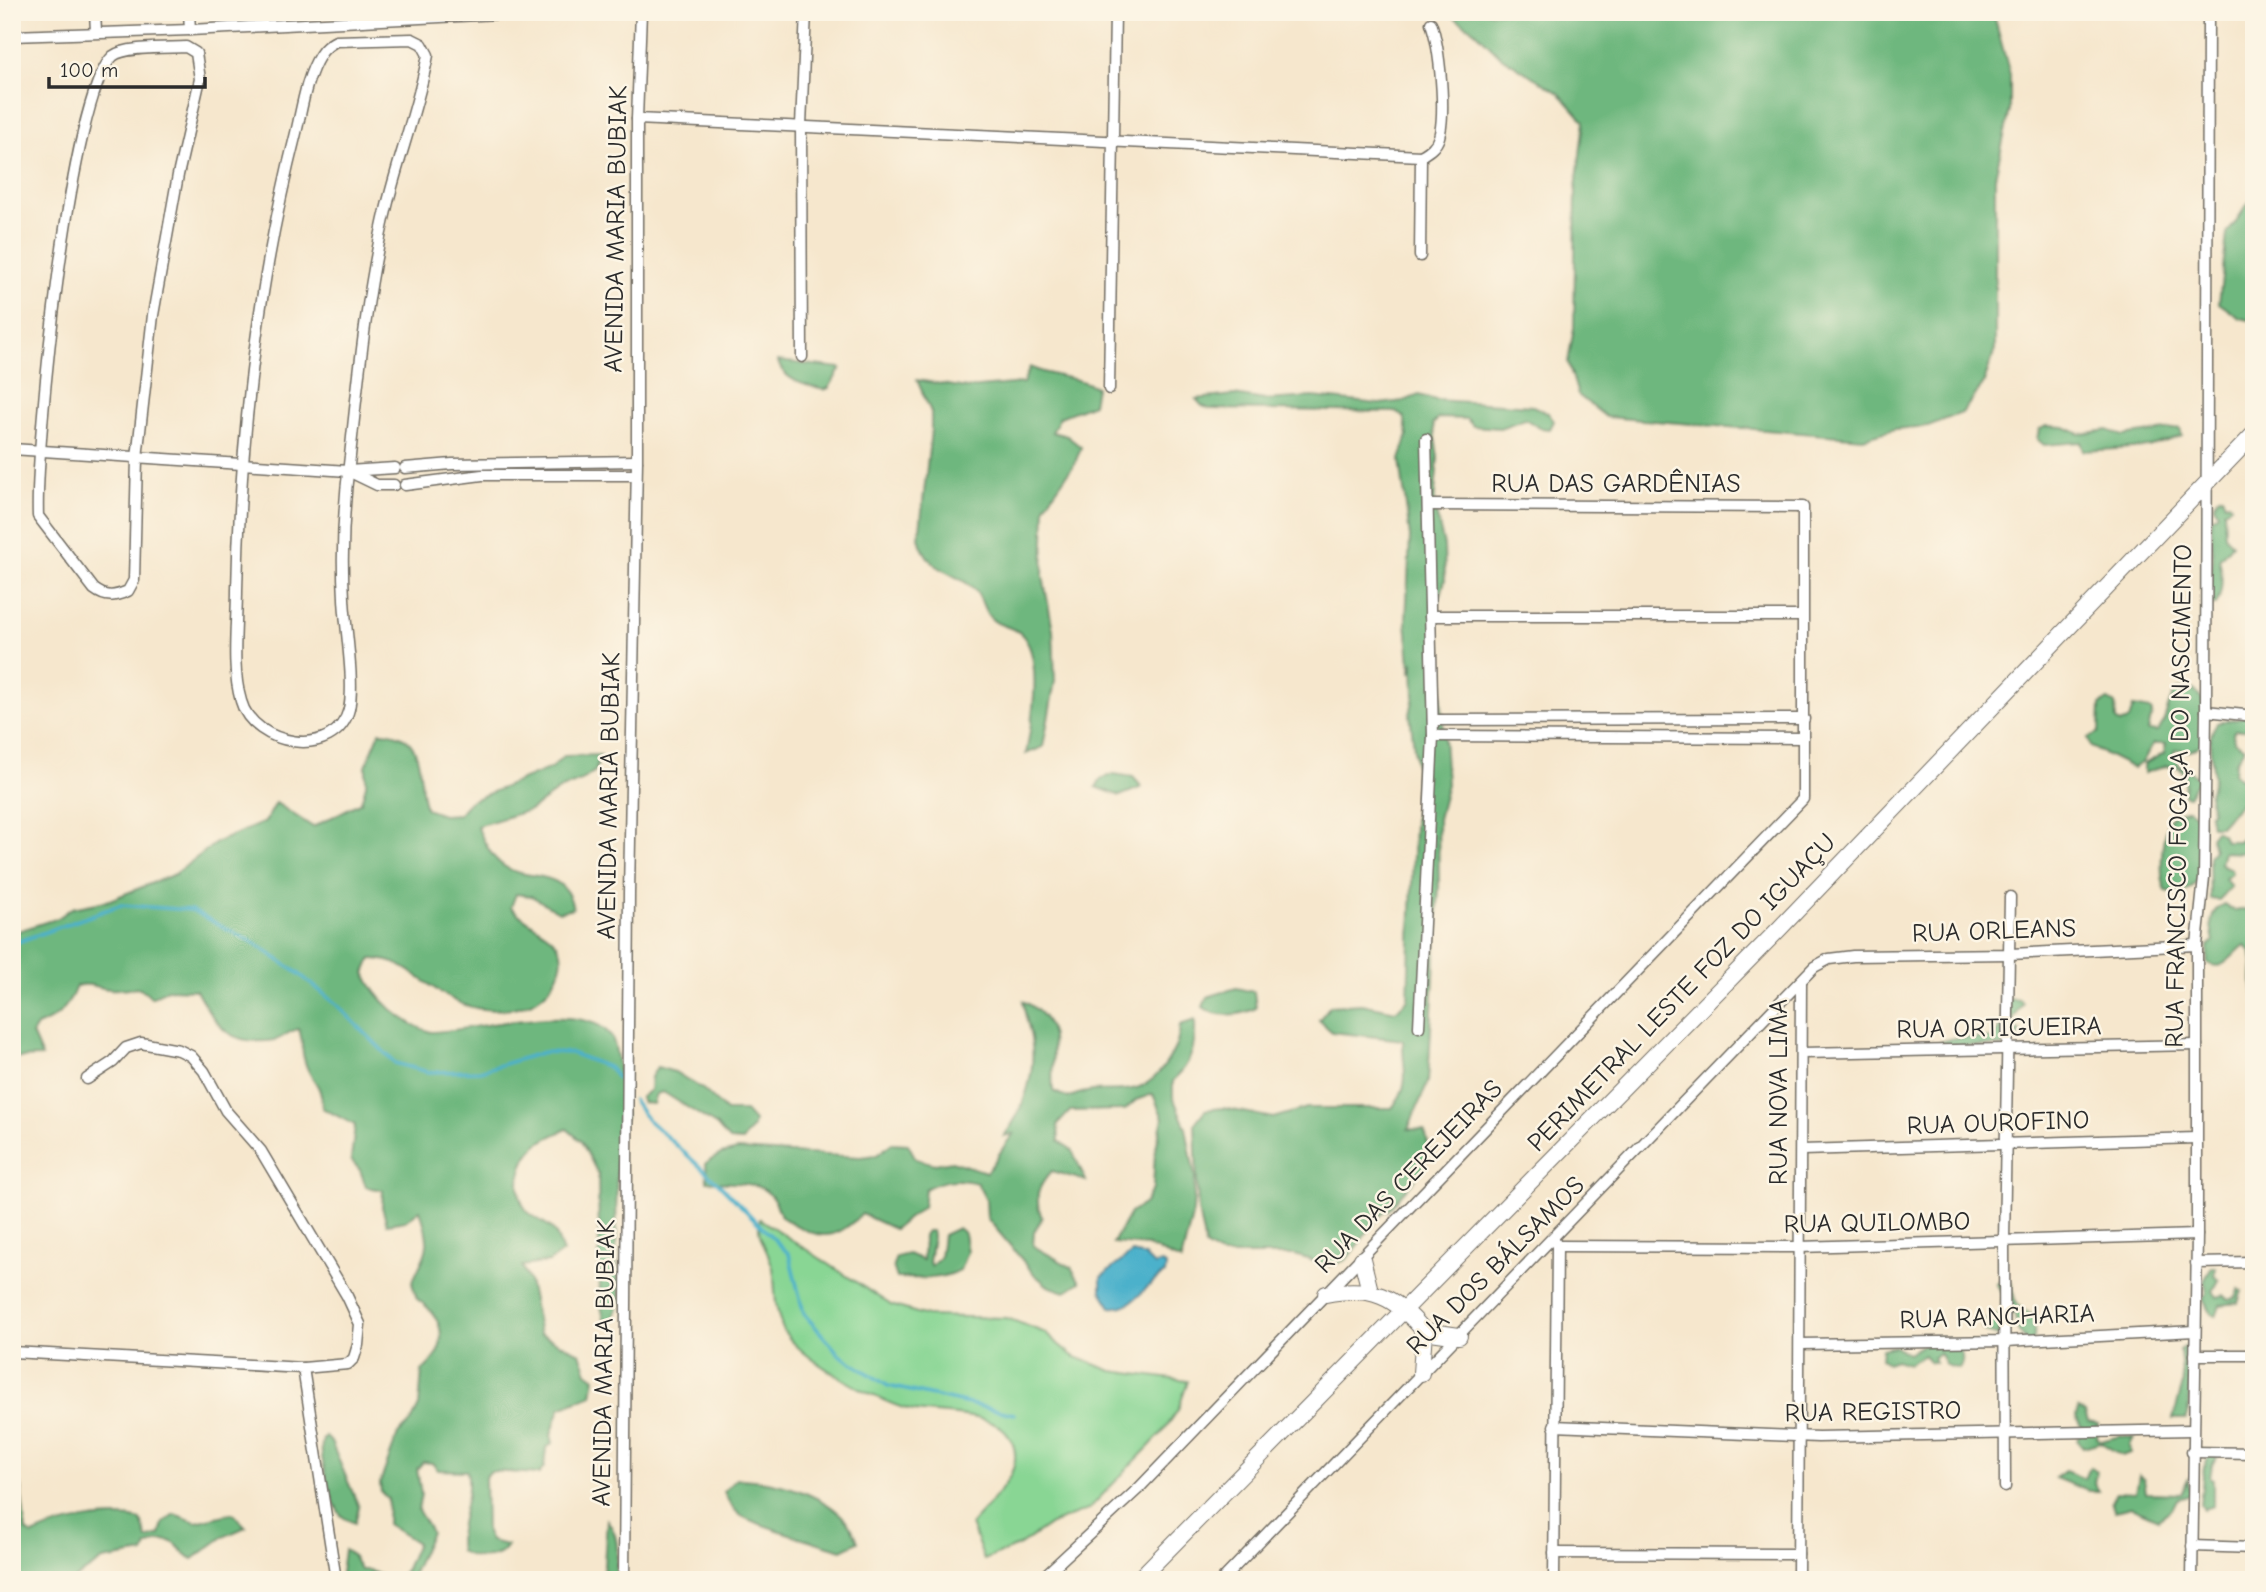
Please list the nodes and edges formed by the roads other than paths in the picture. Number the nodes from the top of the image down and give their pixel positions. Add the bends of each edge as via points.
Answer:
1 (94, 12) edge
2 (189, 12) edge
3 (535, 12) edge
4 (641, 12) edge
5 (806, 12) edge
6 (1115, 12) edge
7 (2208, 12) edge
8 (1431, 23) dead end
9 (190, 30) junction
10 (96, 31) junction
11 (12, 36) edge
12 (637, 119) junction
13 (801, 125) junction
14 (1113, 142) junction
15 (1421, 156) junction
16 (1420, 256) dead end
17 (802, 358) dead end
18 (1109, 388) dead end
19 (2254, 434) edge
20 (1426, 439) dead end
21 (12, 449) edge
22 (39, 452) junction
23 (137, 458) junction
24 (637, 461) junction
25 (244, 465) junction
26 (405, 468) junction
27 (348, 471) junction
28 (636, 475) junction
29 (417, 482) junction
30 (2205, 485) junction
31 (1428, 505) junction
32 (1430, 616) junction
33 (1802, 616) junction
34 (2206, 711) junction
35 (2254, 716) edge
36 (1804, 719) junction
37 (1433, 720) junction
38 (1433, 736) junction
39 (1803, 738) junction
40 (2010, 897) dead end
41 (2197, 945) junction
42 (2010, 954) junction
43 (1801, 983) junction
44 (1419, 1027) dead end
45 (2197, 1045) junction
46 (2007, 1051) junction
47 (1801, 1053) junction
48 (87, 1079) dead end
49 (2196, 1138) junction
50 (2008, 1145) junction
51 (1802, 1150) junction
52 (2197, 1235) junction
53 (1555, 1242) junction
54 (2004, 1242) junction
55 (1799, 1247) junction
56 (1362, 1259) junction
57 (2254, 1262) edge
58 (2196, 1263) junction
59 (1370, 1291) junction
60 (1326, 1294) junction
61 (1405, 1308) junction
62 (1424, 1331) junction
63 (2195, 1331) junction
64 (1459, 1336) junction
65 (2006, 1341) junction
66 (1801, 1344) junction
67 (12, 1352) edge
68 (2196, 1355) junction
69 (2254, 1355) edge
70 (303, 1368) junction
71 (1421, 1373) junction
72 (1554, 1426) junction
73 (2192, 1430) junction
74 (2006, 1432) junction
75 (1799, 1437) junction
76 (2192, 1452) junction
77 (2254, 1453) edge
78 (2006, 1487) dead end
79 (2192, 1546) junction
80 (2254, 1548) edge
81 (1554, 1553) junction
82 (1798, 1554) junction
83 (336, 1580) edge
84 (624, 1580) edge
85 (1040, 1580) edge
86 (1138, 1580) edge
87 (1222, 1580) edge
88 (1554, 1580) edge
89 (1798, 1580) edge
90 (2192, 1580) edge

1 - 10 street
2 - 9 street
3 - 9 street
4 - 12 street, AVENIDA MARIA BUBIAK
5 - 13 street
6 - 14 street
7 - 30 street, RUA FRANCISCO FOGAÇA DO NASCIMENTO
8 - 15 street via 1440,54 1439,136
9 - 10 street
10 - 11 street
12 - 13 street
12 - 24 street, AVENIDA MARIA BUBIAK
13 - 14 street
13 - 17 street
14 - 15 street
14 - 18 street
15 - 16 street
19 - 30 highway, PERIMETRAL LESTE FOZ DO IGUAÇU
20 - 31 street
21 - 22 street
22 - 23 street
22 - 23 street via 38,516 94,589 114,597 128,591 134,580
22 - 23 street via 63,239 96,89 116,53 186,47 200,61 200,79 153,315
23 - 25 street
24 - 26 street
24 - 28 street, AVENIDA MARIA BUBIAK
25 - 27 street
25 - 27 street via 236,657 240,701 248,718 266,733 309,741 326,738 342,726 349,707 343,593
25 - 27 street via 254,351 279,201 311,75 326,46 336,41 412,40 422,44 428,55 387,206 365,321
26 - 27 street
26 - 29 street
27 - 29 street via 377,485
28 - 29 street via 482,475
28 - 84 street, AVENIDA MARIA BUBIAK
30 - 34 street, RUA FRANCISCO FOGAÇA DO NASCIMENTO
30 - 61 highway, PERIMETRAL LESTE FOZ DO IGUAÇU via 1780,928
31 - 32 street
31 - 33 street, RUA DAS GARDÊNIAS via 1803,507
32 - 33 street
32 - 37 street
33 - 36 street
34 - 35 street
34 - 41 street, RUA FRANCISCO FOGAÇA DO NASCIMENTO via 2204,878
36 - 37 street
36 - 39 street
37 - 38 street
38 - 39 street
38 - 44 street
39 - 56 street, RUA DAS CEREJEIRAS via 1803,799
40 - 42 street
41 - 42 street, RUA ORLEANS
41 - 45 street, RUA FRANCISCO FOGAÇA DO NASCIMENTO
42 - 43 street, RUA ORLEANS via 1829,959 1814,967
42 - 46 street
43 - 47 street, RUA NOVA LIMA
43 - 53 street, RUA DOS BÁLSAMOS
45 - 46 street, RUA ORTIGUEIRA
45 - 49 street, RUA FRANCISCO FOGAÇA DO NASCIMENTO
46 - 47 street, RUA ORTIGUEIRA
46 - 50 street
47 - 51 street, RUA NOVA LIMA
48 - 70 street via 125,1048 141,1043 179,1050 204,1071 226,1111 261,1152 360,1324 358,1345 348,1364
49 - 50 street, RUA OUROFINO
49 - 52 street, RUA FRANCISCO FOGAÇA DO NASCIMENTO
50 - 51 street, RUA OUROFINO
50 - 54 street
51 - 55 street, RUA NOVA LIMA
52 - 54 street, RUA QUILOMBO
52 - 58 street, RUA FRANCISCO FOGAÇA DO NASCIMENTO
53 - 55 street, RUA QUILOMBO
53 - 64 street, RUA DOS BÁLSAMOS
53 - 72 street
54 - 55 street, RUA QUILOMBO
54 - 65 street
55 - 66 street, RUA NOVA LIMA
56 - 59 highway
56 - 60 street, RUA DAS CEREJEIRAS
57 - 58 street
58 - 63 street, RUA FRANCISCO FOGAÇA DO NASCIMENTO
59 - 60 highway
59 - 61 highway
60 - 85 street, RUA DAS CEREJEIRAS via 1112,1515
61 - 62 highway
61 - 86 highway, PERIMETRAL LESTE FOZ DO IGUAÇU
62 - 64 highway
62 - 71 highway
63 - 65 street, RUA RANCHARIA
63 - 68 street, RUA FRANCISCO FOGAÇA DO NASCIMENTO
64 - 71 street, RUA DOS BÁLSAMOS
65 - 66 street, RUA RANCHARIA
65 - 74 street
66 - 75 street, RUA NOVA LIMA
67 - 70 street
68 - 69 street
68 - 73 street, RUA FRANCISCO FOGAÇA DO NASCIMENTO
70 - 83 street
71 - 87 street, RUA DOS BÁLSAMOS
72 - 75 street, RUA REGISTRO
72 - 81 street
73 - 74 street, RUA REGISTRO
73 - 76 street, RUA FRANCISCO FOGAÇA DO NASCIMENTO
74 - 75 street, RUA REGISTRO
74 - 78 street
75 - 82 street, RUA NOVA LIMA
76 - 77 street
76 - 79 street, RUA FRANCISCO FOGAÇA DO NASCIMENTO
79 - 80 street
79 - 90 street, RUA FRANCISCO FOGAÇA DO NASCIMENTO
81 - 82 street
81 - 88 street
82 - 89 street, RUA NOVA LIMA

